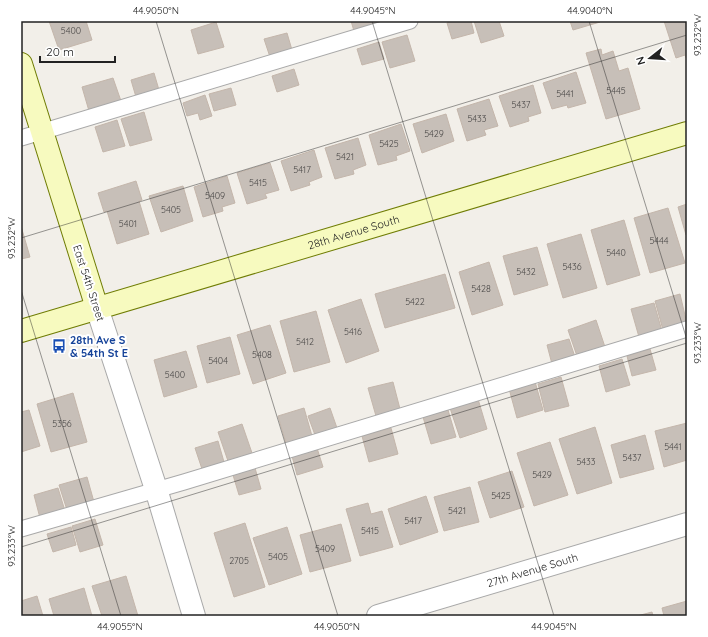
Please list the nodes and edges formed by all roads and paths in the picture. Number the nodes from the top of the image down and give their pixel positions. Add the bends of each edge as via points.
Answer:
1 (410, 21) edge
2 (21, 64) edge
3 (42, 132) junction
4 (687, 133) edge
5 (21, 138) edge
6 (97, 308) junction
7 (687, 329) edge
8 (21, 331) edge
9 (156, 489) junction
10 (687, 524) edge
11 (21, 529) edge
12 (194, 616) edge
13 (378, 616) edge

1 - 3 lane
2 - 3 street, East 54th Street
3 - 5 lane
3 - 6 street, East 54th Street
4 - 6 street, 28th Avenue South
6 - 8 street, 28th Avenue South
6 - 9 street, East 54th Street
7 - 9 lane
9 - 11 lane
9 - 12 street, East 54th Street
10 - 13 street, 27th Avenue South

